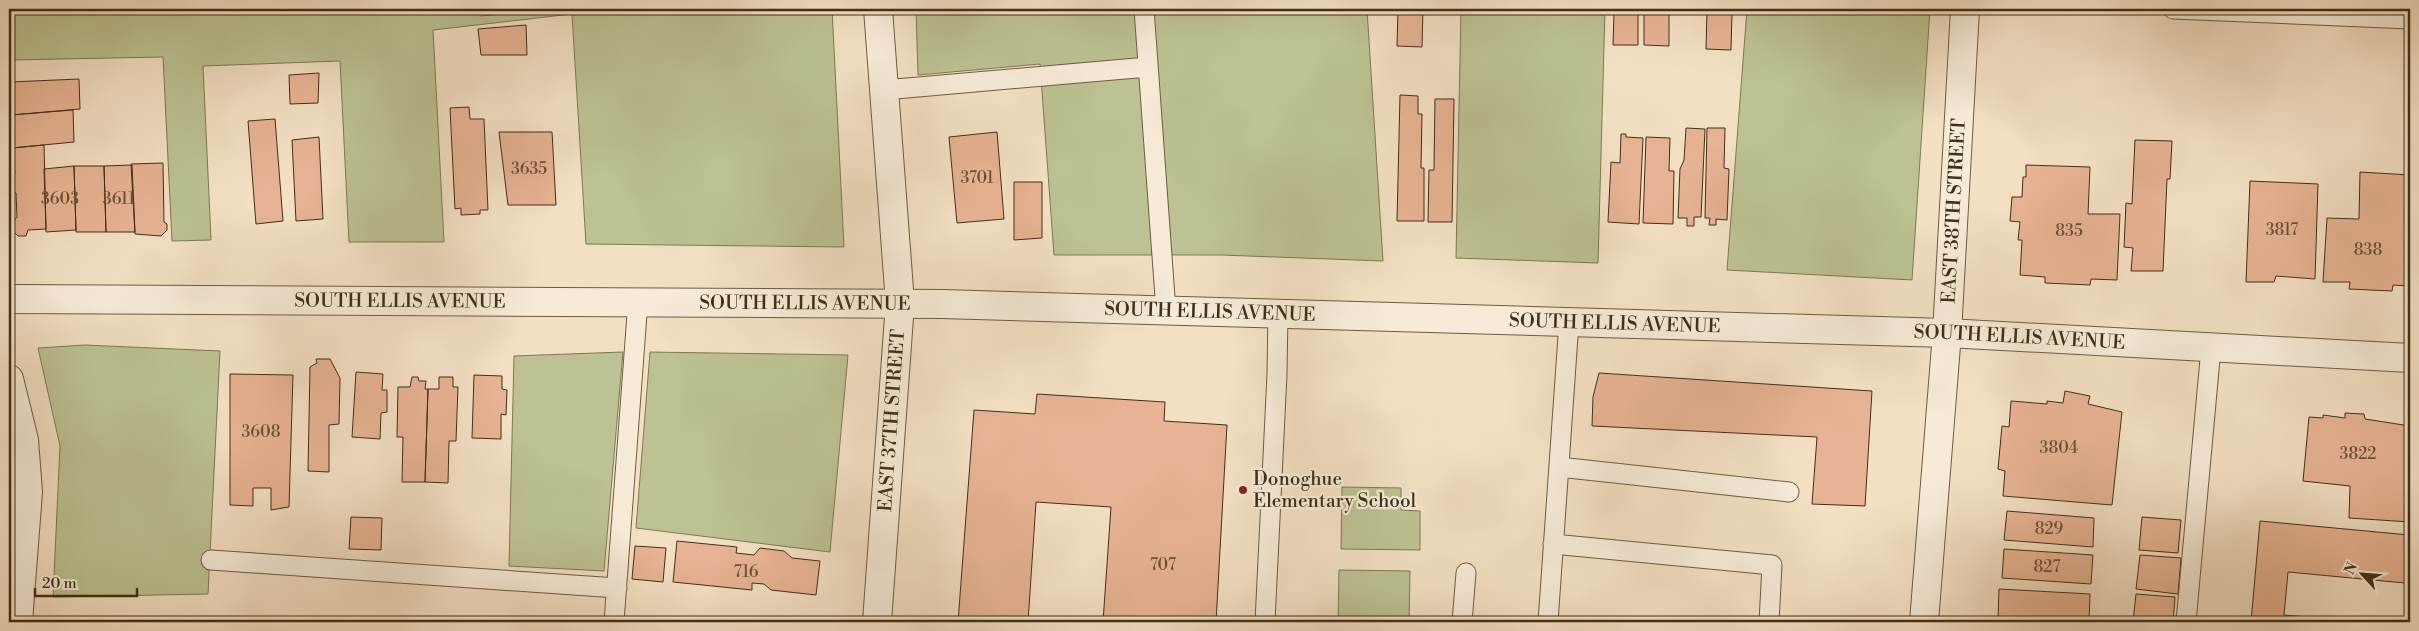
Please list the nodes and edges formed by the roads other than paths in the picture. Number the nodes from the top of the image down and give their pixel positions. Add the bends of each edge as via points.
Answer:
1 (878, 9) edge
2 (1144, 9) edge
3 (1965, 9) edge
4 (2173, 9) edge
5 (2410, 19) edge
6 (1148, 67) junction
7 (884, 90) junction
8 (9, 299) edge
9 (638, 301) junction
10 (900, 303) junction
11 (1166, 311) junction
12 (1278, 314) junction
13 (1569, 322) junction
14 (1947, 333) junction
15 (2211, 348) junction
16 (2410, 358) edge
17 (9, 378) edge
18 (1559, 467) junction
19 (1789, 492) dead end
20 (1553, 544) junction
21 (211, 560) dead end
22 (1466, 573) dead end
23 (617, 588) junction
24 (18, 622) edge
25 (614, 622) edge
26 (878, 622) edge
27 (1264, 622) edge
28 (1462, 622) edge
29 (1548, 622) edge
30 (1769, 622) edge
31 (1924, 622) edge
32 (2186, 622) edge

1 - 7 street, EAST 37TH STREET
2 - 6 lane
3 - 14 street, EAST 38TH STREET
4 - 5 lane
6 - 7 lane
6 - 11 lane
7 - 10 street, EAST 37TH STREET
8 - 9 street, SOUTH ELLIS AVENUE
9 - 10 street, SOUTH ELLIS AVENUE
9 - 23 lane
10 - 11 street, SOUTH ELLIS AVENUE
10 - 26 street, EAST 37TH STREET
11 - 12 street, SOUTH ELLIS AVENUE
12 - 13 street, SOUTH ELLIS AVENUE
12 - 27 lane
13 - 14 street, SOUTH ELLIS AVENUE
13 - 18 lane
14 - 15 street, SOUTH ELLIS AVENUE
14 - 31 street, EAST 38TH STREET
15 - 16 street, SOUTH ELLIS AVENUE
15 - 32 lane
17 - 24 street via 24,440 28,492
18 - 19 lane
18 - 20 lane
20 - 29 lane
20 - 30 lane via 1772,564
21 - 23 lane
22 - 28 lane
23 - 25 lane

